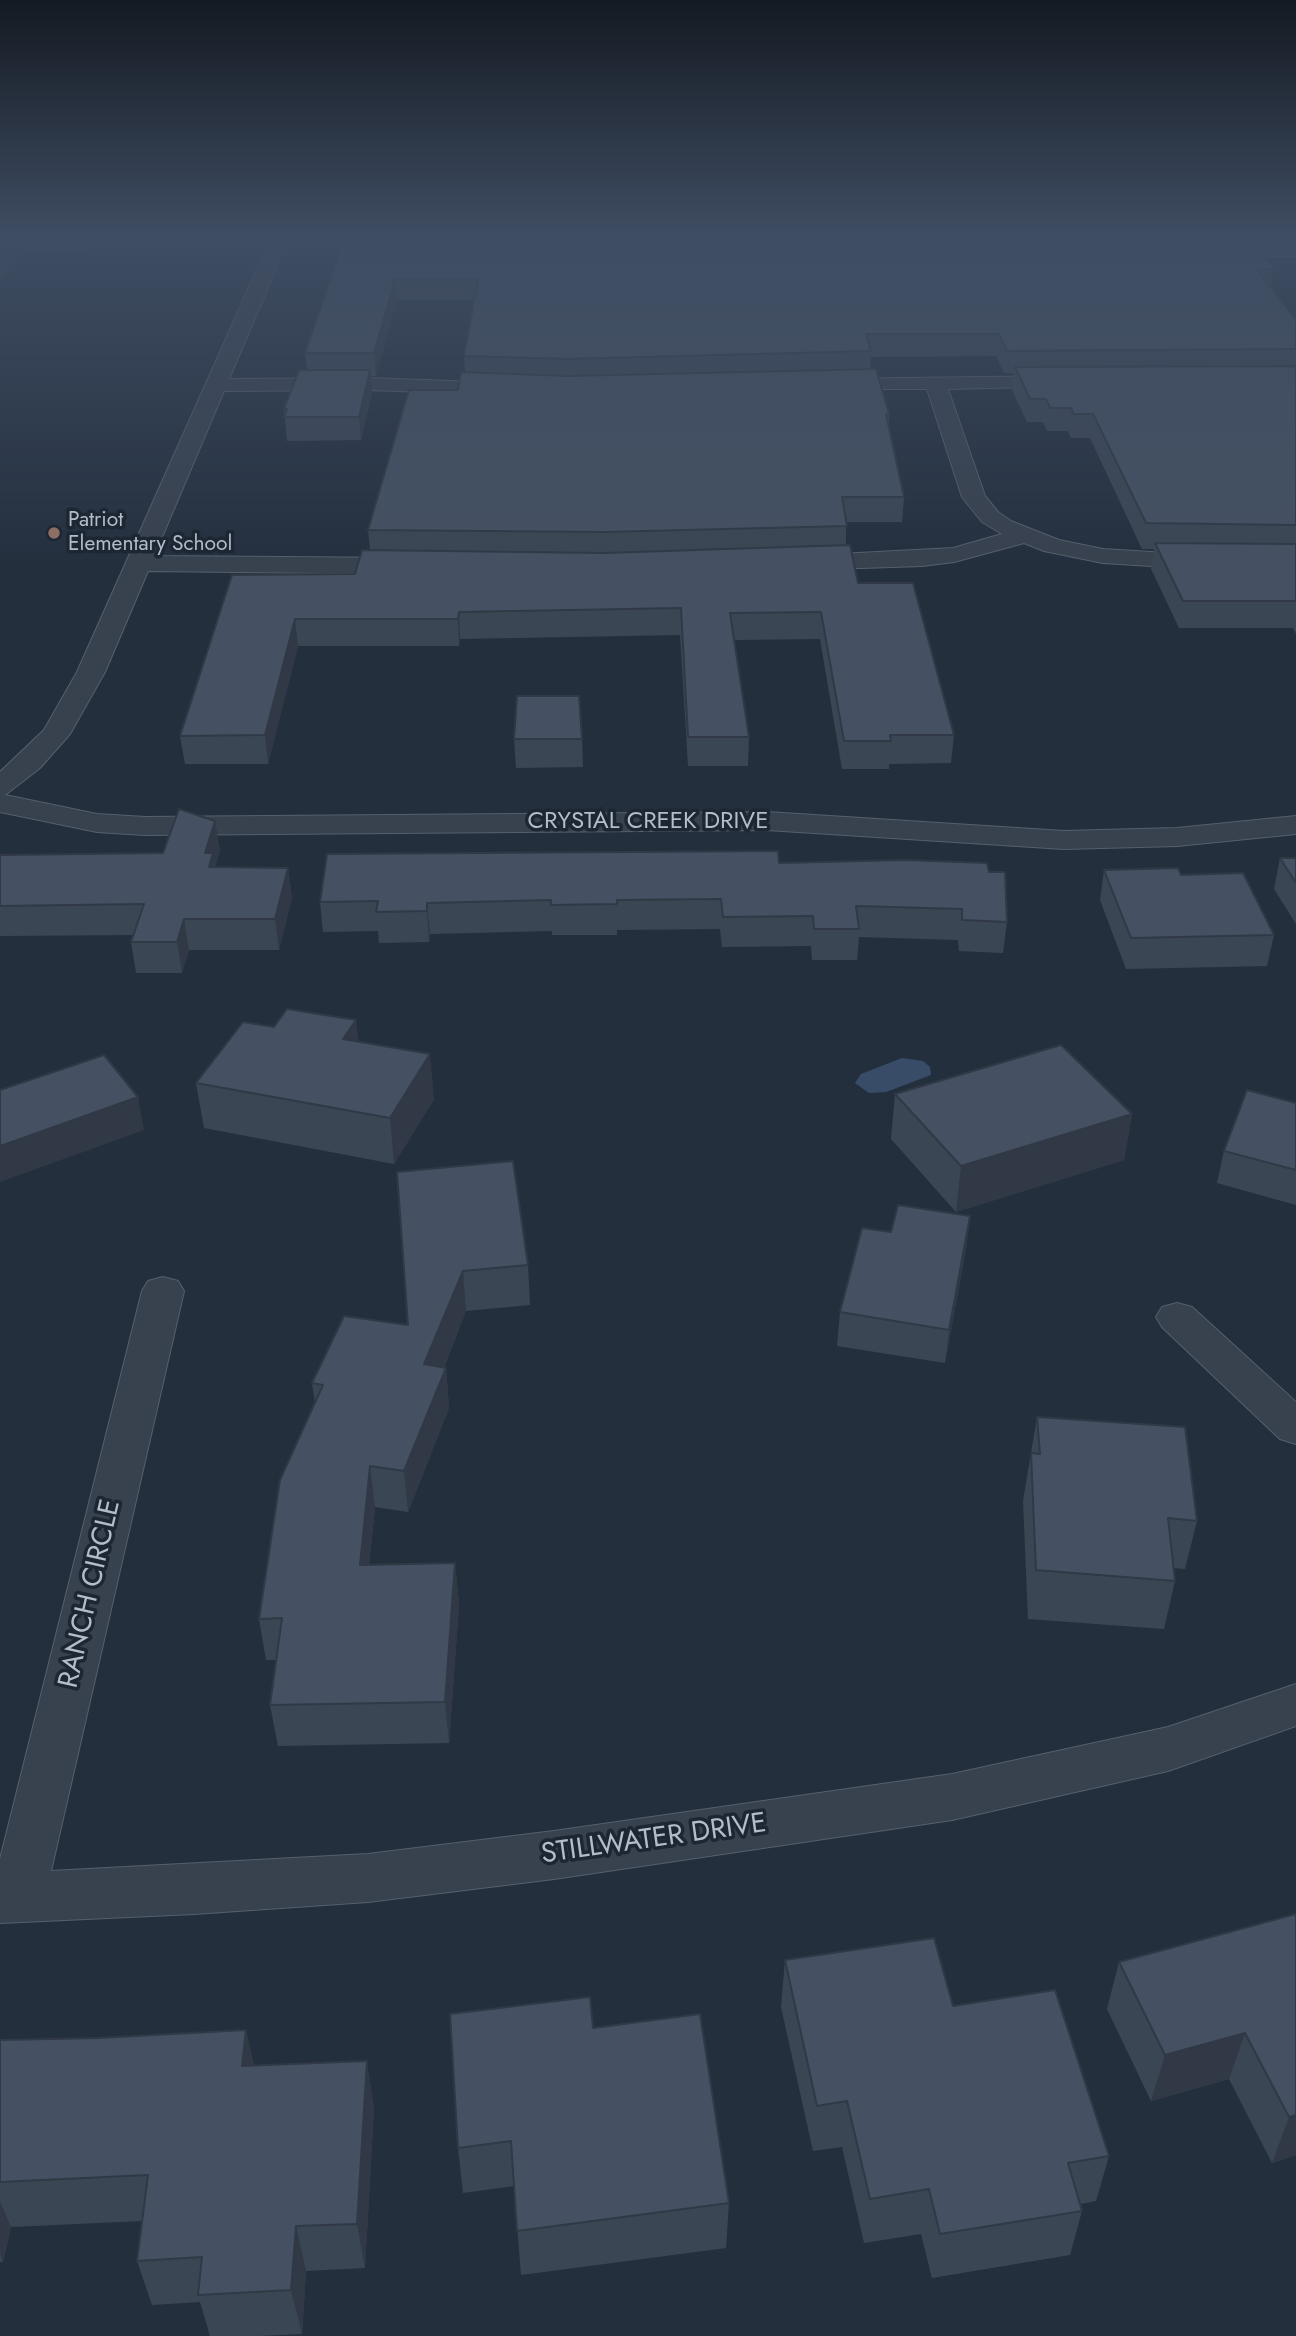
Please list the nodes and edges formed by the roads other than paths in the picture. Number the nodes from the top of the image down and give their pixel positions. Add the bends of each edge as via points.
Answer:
1 (233, 347) edge
2 (1085, 382) edge
3 (814, 383) edge
4 (936, 383) junction
5 (216, 385) junction
6 (536, 389) edge
7 (1024, 536) junction
8 (1296, 560) edge
9 (138, 563) junction
10 (781, 563) edge
11 (438, 566) edge
12 (0, 788) edge
13 (0, 803) edge
14 (1296, 825) edge
15 (163, 1291) dead end
16 (1177, 1317) dead end
17 (1296, 1428) edge
18 (1296, 1705) edge
19 (9, 1898) edge

1 - 5 street
2 - 4 street
3 - 4 street
4 - 7 street via 974,497 989,517
5 - 6 street
5 - 9 street
7 - 8 street via 1078,552 1131,559
7 - 10 street via 922,559
9 - 11 street
9 - 12 street via 91,672 55,734
13 - 14 street, CRYSTAL CREEK DRIVE via 97,823 145,826 767,821 1087,840
15 - 19 street, RANCH CIRCLE
16 - 17 street
18 - 19 street, STILLWATER DRIVE via 1168,1749 938,1799 368,1878

